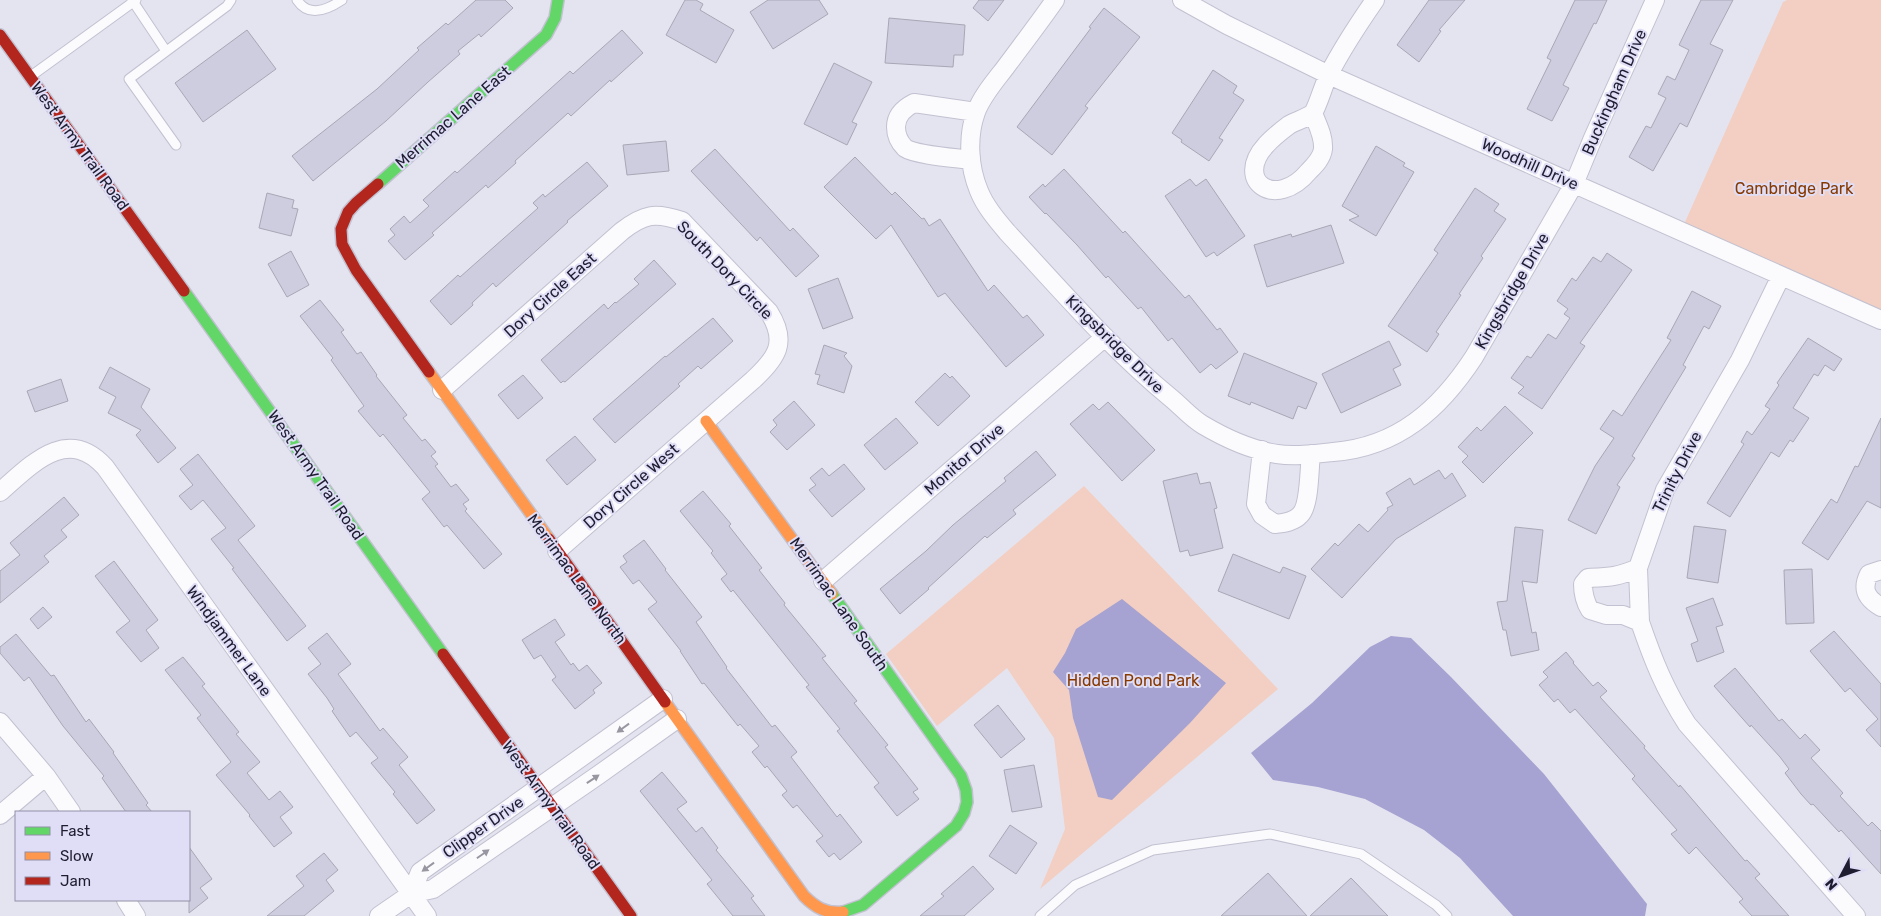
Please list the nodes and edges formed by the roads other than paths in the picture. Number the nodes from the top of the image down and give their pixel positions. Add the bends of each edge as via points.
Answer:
1 (231, 0) edge
2 (296, 0) edge
3 (342, 0) edge
4 (558, 0) edge
5 (1055, 0) edge
6 (1182, 0) edge
7 (1376, 0) edge
8 (1654, 0) edge
9 (134, 1) edge
10 (0, 35) edge
11 (166, 51) junction
12 (1329, 75) junction
13 (30, 76) junction
14 (976, 112) junction
15 (1312, 113) junction
16 (176, 145) dead end
17 (971, 160) junction
18 (1574, 184) junction
19 (665, 216) joint
20 (339, 230) joint
21 (1781, 276) junction
22 (1881, 320) edge
23 (1105, 337) junction
24 (442, 390) junction
25 (706, 421) junction
26 (1262, 450) junction
27 (1311, 454) junction
28 (0, 492) edge
29 (557, 551) junction
30 (1638, 568) junction
31 (1881, 570) edge
32 (823, 581) junction
33 (1881, 607) edge
34 (1640, 622) junction
35 (663, 699) junction
36 (677, 719) junction
37 (0, 722) edge
38 (46, 776) junction
39 (539, 788) junction
40 (552, 806) junction
41 (70, 811) edge
42 (0, 815) edge
43 (411, 894) junction
44 (127, 901) edge
45 (832, 914) joint
46 (136, 916) edge
47 (379, 916) edge
48 (427, 916) edge
49 (631, 916) edge
50 (1040, 916) edge
51 (1446, 916) edge
52 (1856, 916) edge

1 - 11 lane
2 - 3 lane via 312,11 322,11
4 - 20 street, Merrimac Lane East via 556,21 546,35 356,203 342,220
5 - 14 street, Kingsbridge Drive
6 - 12 street, Woodhill Drive
7 - 12 street
8 - 18 street, Buckingham Drive
9 - 11 lane
9 - 13 lane
10 - 13 street, West Army Trail Road
11 - 16 lane via 129,79
12 - 15 street
12 - 18 street, Woodhill Drive
13 - 39 street, West Army Trail Road
14 - 17 street, Kingsbridge Drive
14 - 17 street via 914,103 903,110 896,124 899,140 906,149
15 - 15 street via 1271,139 1255,160 1254,174 1267,189 1288,189 1301,181 1319,161 1323,149 1322,136
17 - 23 street, Kingsbridge Drive via 979,191 991,213
18 - 21 street, Woodhill Drive
18 - 27 street, Kingsbridge Drive via 1474,356 1449,392 1422,418 1390,438 1352,451
19 - 24 street, Dory Circle East via 650,215 622,231
19 - 25 street, South Dory Circle via 682,221 769,312 777,325 779,340 775,356
20 - 24 street, Merrimac Lane North via 341,244 356,270
21 - 22 street, Woodhill Drive
21 - 30 street, Trinity Drive via 1740,360 1665,490
23 - 26 street, Kingsbridge Drive via 1146,378 1195,419 1237,442
23 - 32 street, Monitor Drive
24 - 29 street, Merrimac Lane North
25 - 29 street, Dory Circle West
25 - 32 street, Merrimac Lane South
26 - 27 street, Kingsbridge Drive via 1293,456
26 - 27 street via 1256,504 1262,515 1275,524 1300,516 1306,507
28 - 43 street, Windjammer Lane via 40,457 52,452 75,449 96,458
29 - 35 street, Merrimac Lane North
30 - 34 street
30 - 34 street via 1622,575 1588,578 1583,584 1583,591 1590,610 1606,615 1623,615
31 - 33 street via 1869,574 1865,583 1873,602
32 - 45 street, Merrimac Lane South via 961,776 967,790 966,807 956,826 863,906 844,914
34 - 52 street via 1658,674 1687,724
35 - 36 street, Merrimac Lane North
35 -> 39 street, Clipper Drive
40 -> 36 street, Clipper Drive
36 - 45 street, Merrimac Lane North via 804,896 822,911
37 - 38 street
38 - 41 street
38 - 42 street
39 - 40 street, West Army Trail Road
39 -> 43 street, Clipper Drive via 420,872
43 -> 40 street, Clipper Drive via 433,889
40 - 49 street, West Army Trail Road
43 - 47 street, Clipper Drive
43 - 48 street, Windjammer Lane
44 - 46 street
50 - 51 lane via 1075,884 1153,850 1270,834 1361,854 1436,905

